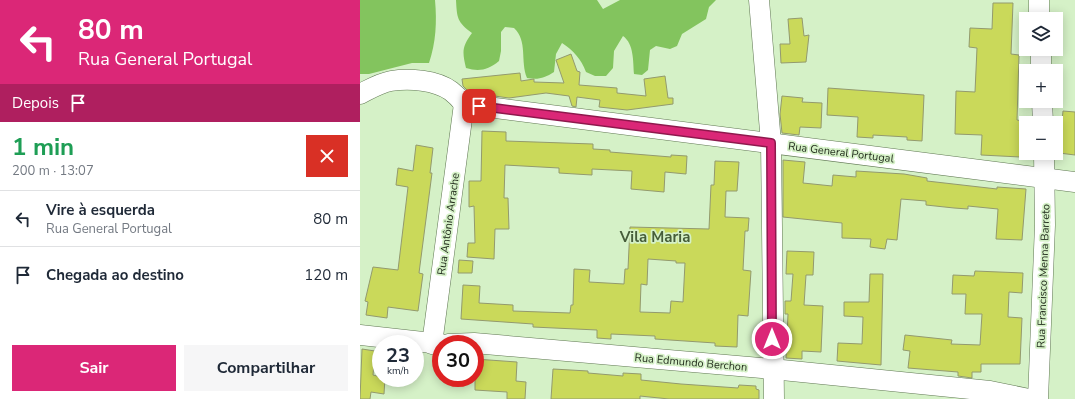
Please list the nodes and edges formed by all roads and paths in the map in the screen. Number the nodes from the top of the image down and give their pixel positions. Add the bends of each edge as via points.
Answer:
1 (759, 0) edge
2 (1039, 0) edge
3 (1040, 12) edge
4 (360, 94) edge
5 (464, 104) junction
6 (771, 143) junction
7 (1044, 160) edge
8 (1045, 179) junction
9 (1075, 182) edge
10 (360, 335) edge
11 (441, 335) edge
12 (432, 343) edge
13 (484, 344) edge
14 (772, 369) junction
15 (774, 399) edge
16 (1029, 399) edge
17 (1038, 399) edge

1 - 6 street
2 - 3 street
4 - 5 street via 391,81 417,80 438,84 451,90
5 - 6 street, Rua General Portugal
5 - 11 street, Rua Antônio Arrache
6 - 8 street, Rua General Portugal
6 - 14 street
7 - 8 street, Rua Francisco Menna Barreto
8 - 9 street, Rua General Portugal
8 - 17 street, Rua Francisco Menna Barreto
10 - 12 street, Rua Edmundo Berchon
13 - 14 street, Rua Edmundo Berchon
14 - 15 street
14 - 16 street, Rua Edmundo Berchon via 990,392

